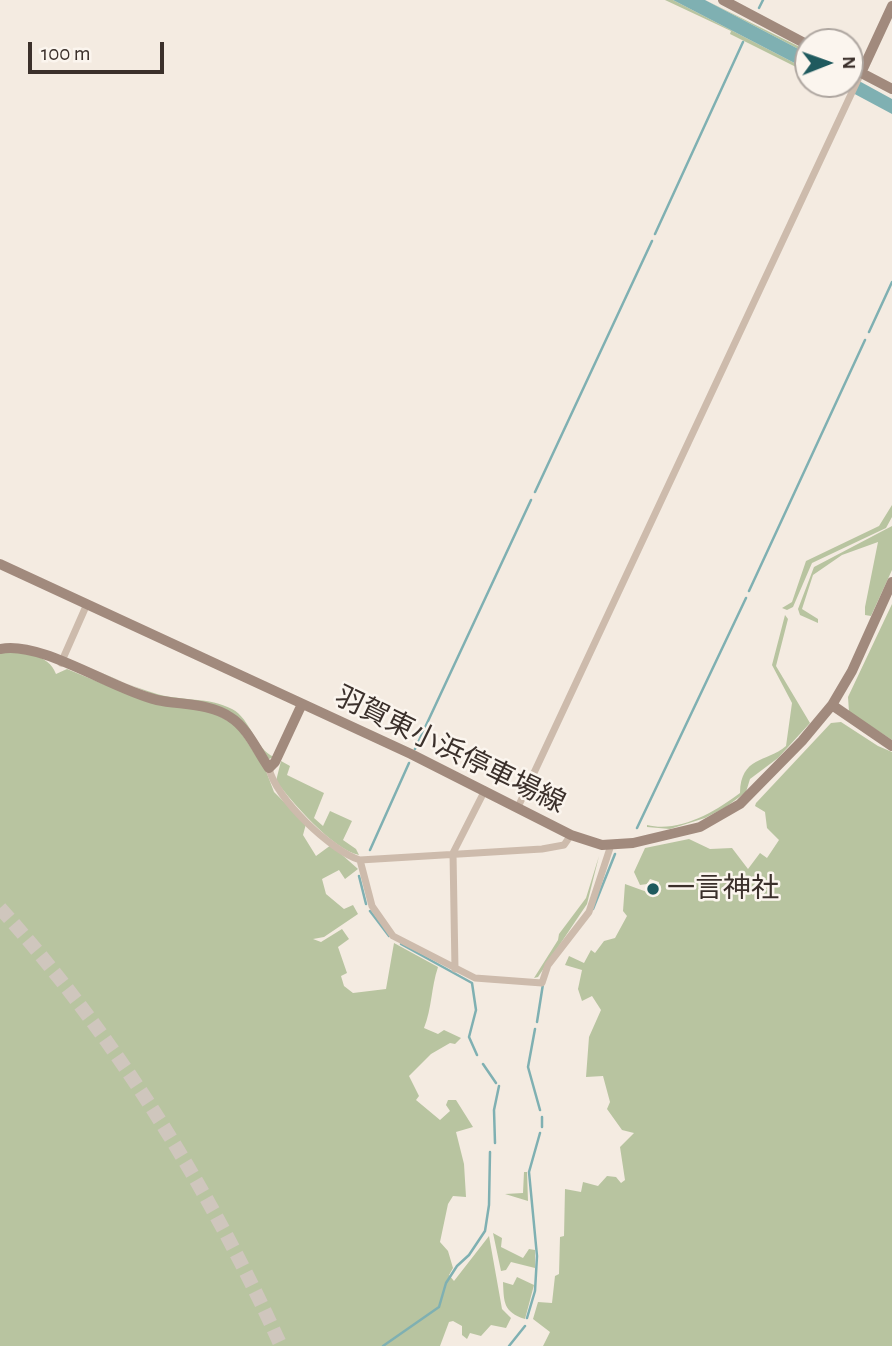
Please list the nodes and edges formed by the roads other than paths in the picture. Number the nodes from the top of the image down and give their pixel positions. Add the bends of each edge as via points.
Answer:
1 (723, 0) edge
2 (892, 6) edge
3 (794, 38) edge
4 (864, 65) edge
5 (864, 77) edge
6 (892, 89) edge
7 (847, 98) edge
8 (0, 564) edge
9 (892, 582) edge
10 (87, 604) junction
11 (0, 649) edge
12 (61, 663) junction
13 (302, 704) junction
14 (832, 705) junction
15 (892, 746) edge
16 (269, 768) junction
17 (485, 790) junction
18 (518, 807) junction
19 (571, 835) junction
20 (611, 845) junction
21 (453, 853) junction
22 (360, 860) junction
23 (455, 969) junction

1 - 3 main road
2 - 4 main road
5 - 6 main road
7 - 18 street
8 - 10 main road
9 - 14 main road, 羽賀東小浜停車場線
10 - 12 street
10 - 13 main road
11 - 12 main road via 24,648
12 - 16 main road via 138,695 221,712 239,724
13 - 16 main road, 羽賀東小浜停車場線
13 - 17 main road, 羽賀東小浜停車場線
14 - 15 main road
14 - 20 main road, 羽賀東小浜停車場線 via 781,764 727,815 687,832
16 - 22 street via 282,797 342,851
17 - 18 main road, 羽賀東小浜停車場線
17 - 21 street
18 - 19 main road, 羽賀東小浜停車場線
19 - 20 main road, 羽賀東小浜停車場線
19 - 21 street via 564,845 542,849
20 - 23 street via 589,912 548,965 542,983 484,980
21 - 22 street
21 - 23 street
22 - 23 street via 369,899 388,931

